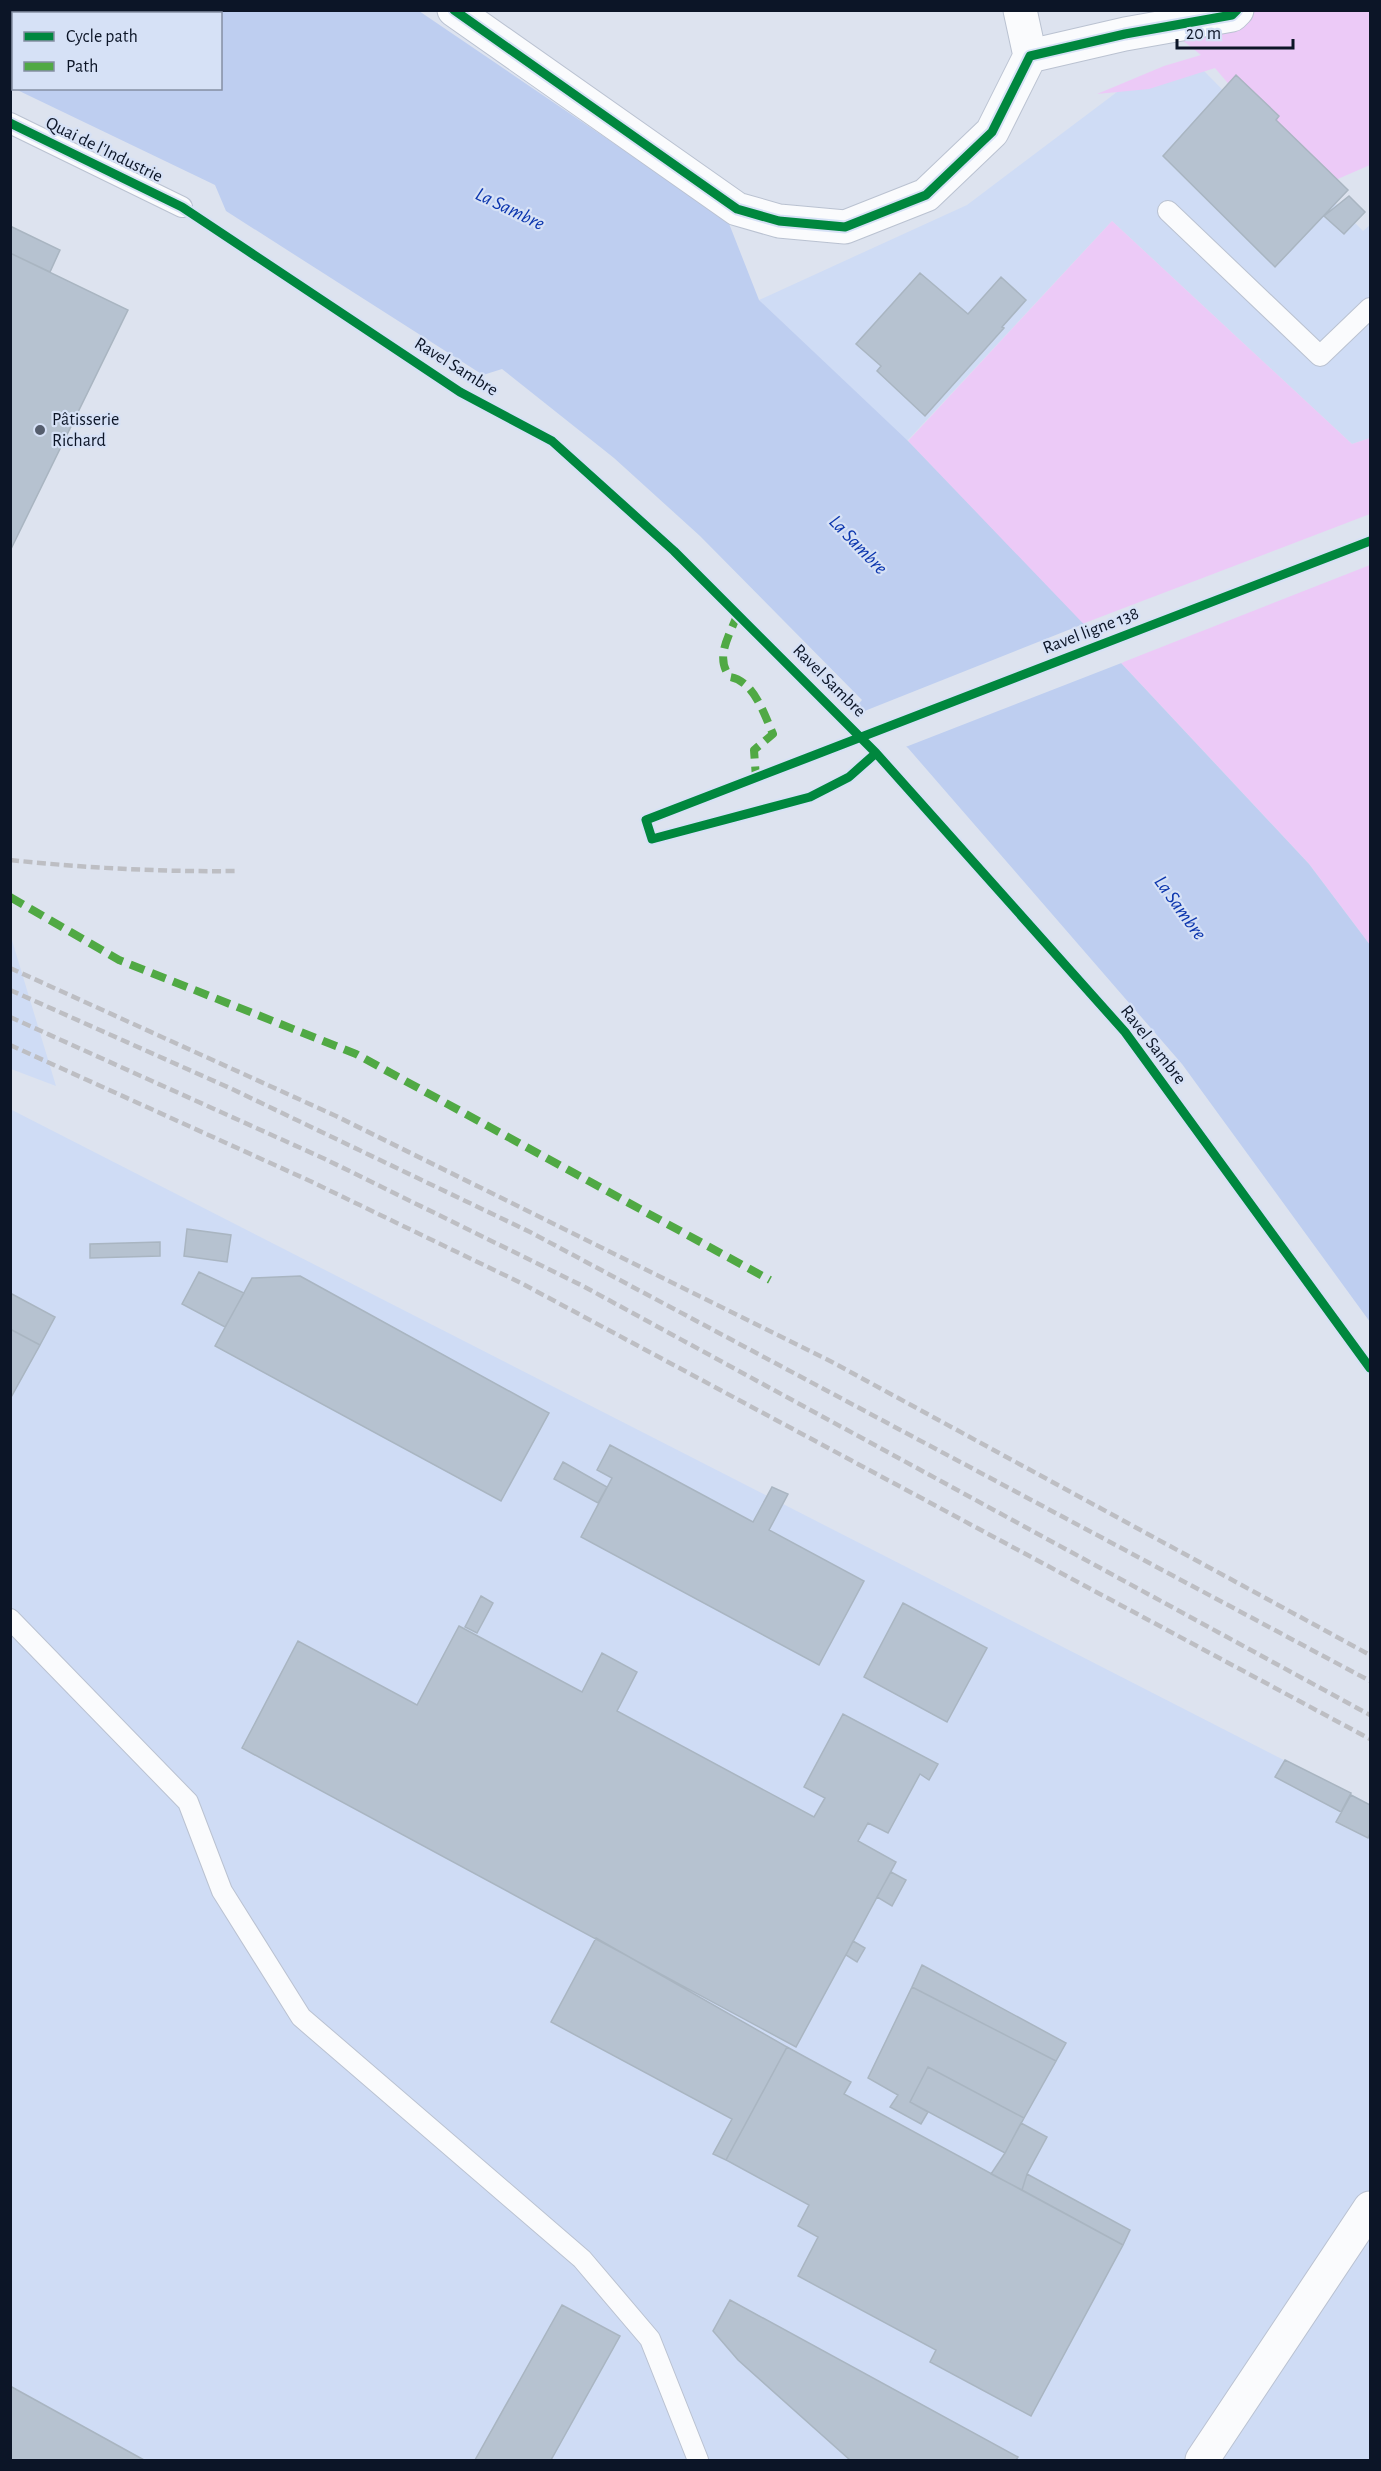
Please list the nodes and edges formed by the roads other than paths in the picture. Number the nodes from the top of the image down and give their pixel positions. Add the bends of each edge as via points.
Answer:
1 (454, 10) edge
2 (1020, 10) edge
3 (1237, 10) edge
4 (1030, 56) junction
5 (10, 123) edge
6 (182, 207) dead end
7 (1168, 211) dead end
8 (1371, 308) edge
9 (10, 1619) edge
10 (1371, 2208) edge
11 (698, 2460) edge
12 (1202, 2460) edge

1 - 4 street via 737,209 779,221 845,227 926,195 992,132
2 - 4 street
3 - 4 street via 1232,15
5 - 6 lane, Quai de l'Industrie
7 - 8 lane via 1320,357
9 - 11 lane via 188,1802 222,1891 301,2017 582,2259 650,2339
10 - 12 street

